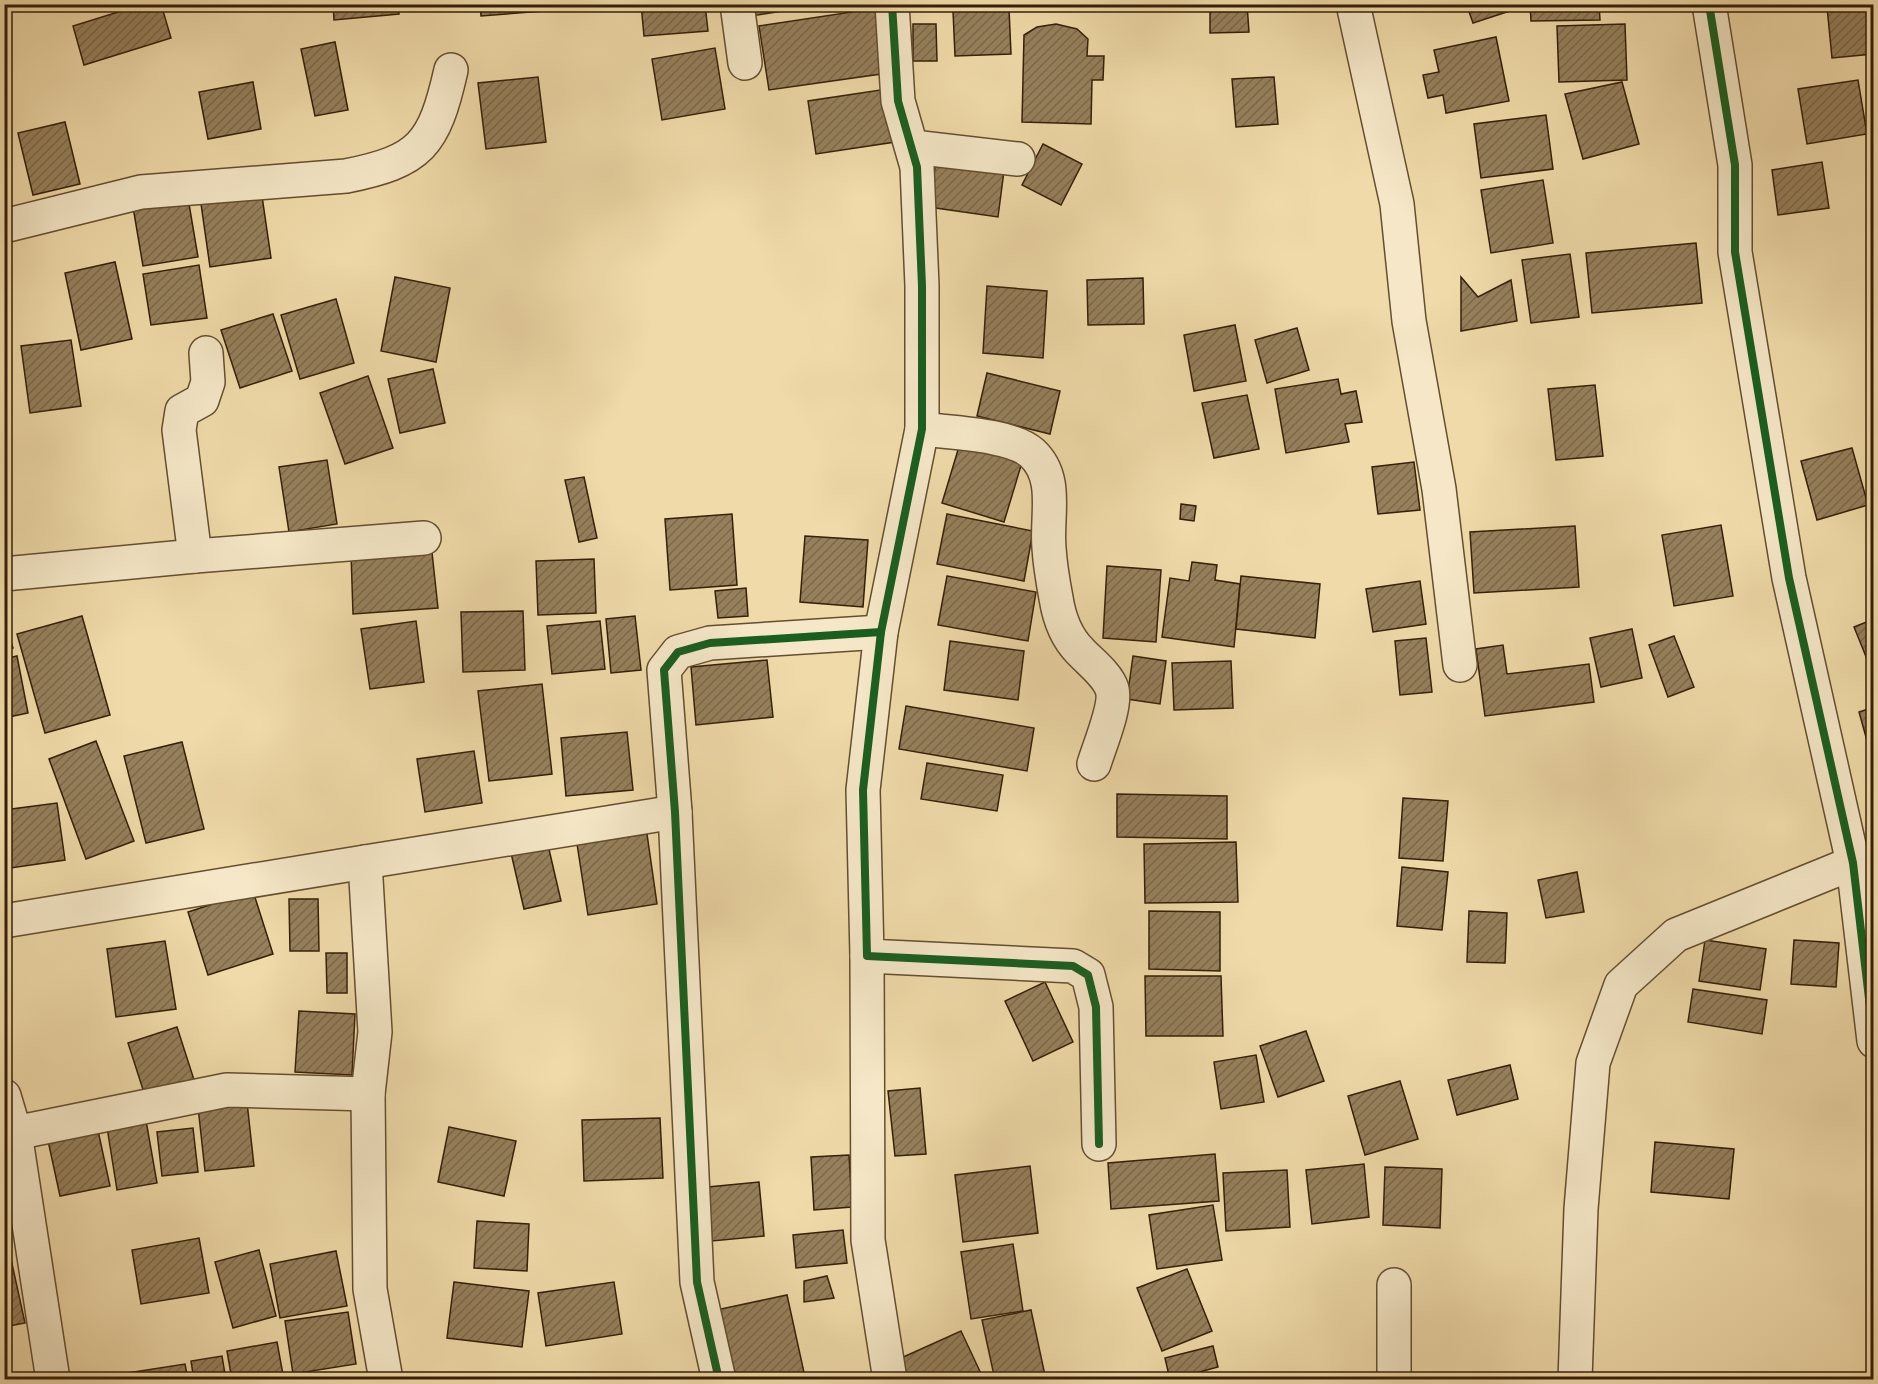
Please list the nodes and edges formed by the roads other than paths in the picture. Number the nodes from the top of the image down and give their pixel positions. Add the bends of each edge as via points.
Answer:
1 (737, 4) edge
2 (892, 4) edge
3 (1353, 4) edge
4 (1709, 4) edge
5 (745, 63) dead end
6 (451, 70) dead end
7 (913, 147) junction
8 (1018, 159) dead end
9 (4, 226) edge
10 (206, 353) dead end
11 (922, 429) junction
12 (424, 538) dead end
13 (195, 556) junction
14 (4, 574) edge
15 (881, 632) junction
16 (1460, 665) dead end
17 (1094, 764) dead end
18 (675, 812) junction
19 (365, 862) junction
20 (1853, 863) junction
21 (4, 921) edge
22 (867, 956) junction
23 (1874, 1041) edge
24 (368, 1094) junction
25 (4, 1096) edge
26 (15, 1133) junction
27 (1099, 1144) dead end
28 (1394, 1285) dead end
29 (53, 1380) edge
30 (386, 1380) edge
31 (719, 1380) edge
32 (890, 1380) edge
33 (1394, 1380) edge
34 (1575, 1380) edge

1 - 5 street
2 - 7 street via 898,101
3 - 16 street via 1397,204 1409,321 1434,454
4 - 20 street via 1735,165 1735,252 1788,566
6 - 9 street via 442,108 426,142 404,160 378,170 141,192
7 - 8 street
7 - 11 street via 922,286
10 - 13 street via 208,382 202,400 182,411 179,430
11 - 15 street
11 - 17 street via 1008,441 1030,451 1046,468 1048,547 1064,629 1113,690
12 - 13 street
13 - 14 street
15 - 18 street via 710,643 678,652 664,670
15 - 22 street via 862,790
18 - 19 street
18 - 31 street via 697,1282
19 - 21 street
19 - 24 street via 375,1032
20 - 23 street
20 - 34 street via 1676,935 1621,985 1593,1063 1581,1209
22 - 27 street via 1073,966 1088,975 1096,1007
22 - 32 street via 868,1240
24 - 26 street via 227,1090
24 - 30 street via 370,1289
25 - 26 street
26 - 29 street
28 - 33 street

